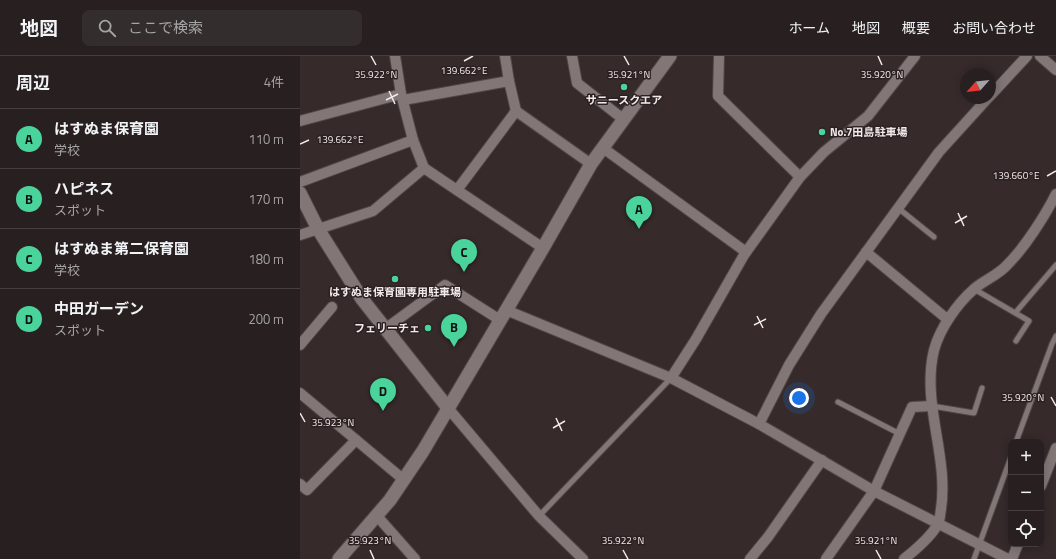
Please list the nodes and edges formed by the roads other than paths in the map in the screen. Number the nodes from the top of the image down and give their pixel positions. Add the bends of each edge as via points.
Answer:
1 (395, 56) edge
2 (505, 56) edge
3 (572, 56) edge
4 (670, 56) edge
5 (719, 56) edge
6 (915, 56) edge
7 (1027, 56) edge
8 (1040, 56) edge
9 (1056, 70) edge
10 (509, 81) junction
11 (996, 89) edge
12 (402, 97) junction
13 (983, 104) edge
14 (516, 112) junction
15 (623, 119) junction
16 (300, 121) edge
17 (412, 140) junction
18 (603, 148) junction
19 (591, 164) junction
20 (424, 168) junction
21 (800, 177) junction
22 (300, 182) edge
23 (457, 190) junction
24 (300, 193) edge
25 (1056, 194) edge
26 (898, 208) junction
27 (318, 229) junction
28 (300, 235) edge
29 (934, 237) dead end
30 (543, 248) junction
31 (746, 252) junction
32 (866, 252) junction
33 (1056, 265) edge
34 (974, 289) junction
35 (332, 307) dead end
36 (1016, 312) junction
37 (503, 315) junction
38 (947, 319) junction
39 (385, 329) junction
40 (1056, 336) edge
41 (1016, 341) dead end
42 (300, 345) edge
43 (671, 378) junction
44 (982, 388) dead end
45 (300, 393) edge
46 (838, 402) dead end
47 (932, 406) junction
48 (448, 408) junction
49 (759, 424) junction
50 (900, 434) junction
51 (1017, 439) edge
52 (356, 440) junction
53 (1056, 448) edge
54 (822, 460) junction
55 (1008, 465) edge
56 (1044, 478) edge
57 (404, 480) junction
58 (300, 484) edge
59 (874, 490) junction
60 (377, 516) junction
61 (539, 516) junction
62 (938, 524) junction
63 (980, 544) junction
64 (1017, 547) edge
65 (339, 559) edge
66 (415, 559) edge
67 (582, 559) edge
68 (750, 559) edge
69 (826, 559) edge
70 (904, 559) edge
71 (974, 559) edge
72 (1008, 559) edge
73 (1012, 559) edge

1 - 12 street
2 - 10 street
3 - 15 street via 577,83
4 - 15 street
5 - 21 street via 718,96
6 - 21 street via 868,116 824,152
7 - 11 street
8 - 9 street
10 - 12 street
10 - 14 street
12 - 16 street
12 - 17 street
13 - 26 street via 939,152
14 - 19 street
14 - 23 street
15 - 18 street
17 - 20 street
17 - 22 street
18 - 19 street
18 - 31 street
19 - 30 street
20 - 23 street
20 - 27 street via 373,211
21 - 31 street
23 - 30 street
24 - 27 street
25 - 34 street via 1027,241 1007,265
26 - 29 lane
26 - 32 street
27 - 28 street
27 - 39 street via 362,299
30 - 37 street
31 - 43 street
32 - 38 street
32 - 49 street via 821,314 789,365
33 - 36 lane
34 - 36 lane
34 - 38 street
35 - 42 street
36 - 41 lane via 1029,321
37 - 39 street via 445,285
37 - 43 street
37 - 48 street
38 - 47 street via 934,349 931,372
39 - 48 street
40 - 51 lane
43 - 49 street
43 - 61 lane
44 - 47 lane via 974,413
45 - 52 street
46 - 50 lane
47 - 50 street via 912,407
47 - 62 street via 940,451 943,495
48 - 57 street
48 - 61 street
49 - 54 street
50 - 59 street
52 - 57 street
52 - 58 street via 307,490
53 - 56 street
54 - 59 street
54 - 68 street
55 - 63 lane
57 - 60 street
59 - 62 street
59 - 69 street
60 - 65 street
60 - 66 street
61 - 67 street
62 - 63 street
62 - 70 street
63 - 71 lane
63 - 72 street
64 - 73 street

